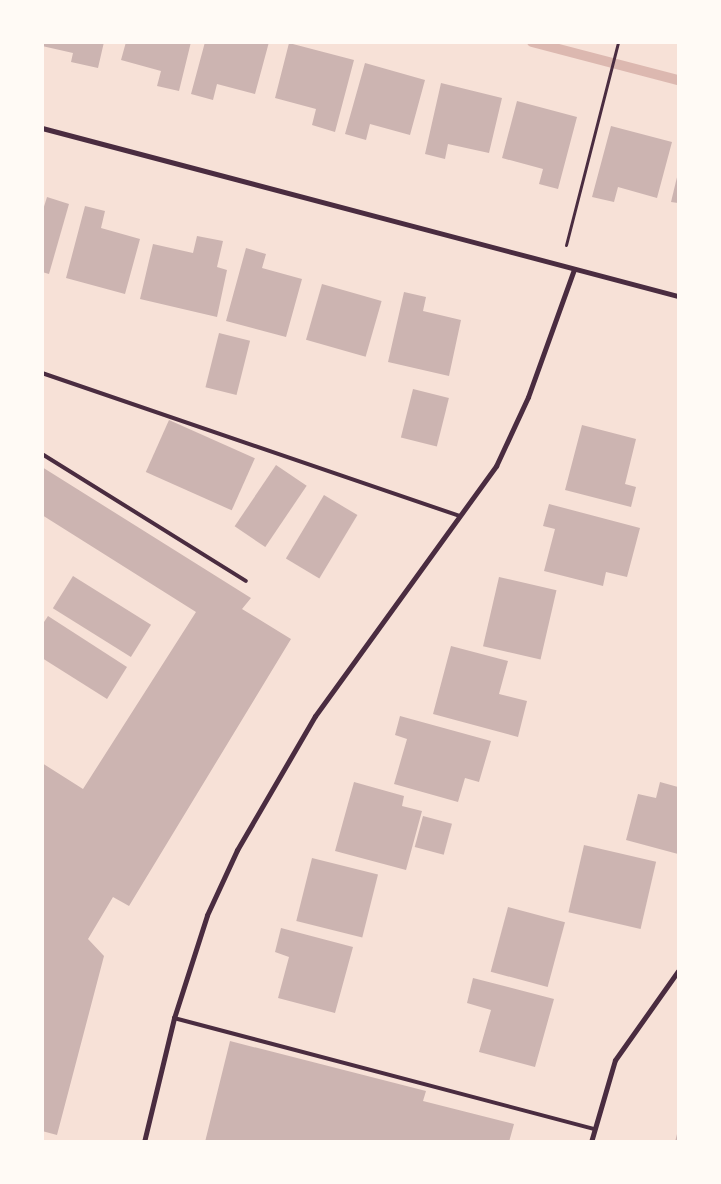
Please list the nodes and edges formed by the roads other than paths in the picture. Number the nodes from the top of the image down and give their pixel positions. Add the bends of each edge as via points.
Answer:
1 (42, 128) edge
2 (574, 269) junction
3 (678, 296) edge
4 (42, 373) edge
5 (42, 454) edge
6 (460, 516) junction
7 (246, 581) dead end
8 (678, 971) edge
9 (174, 1018) junction
10 (594, 1129) junction
11 (144, 1142) edge
12 (591, 1142) edge

1 - 2 street
2 - 3 street
2 - 6 street via 528,397 496,466
4 - 6 lane
5 - 7 lane
6 - 9 street via 315,716 242,842 207,915
8 - 10 street via 615,1060
9 - 10 lane
9 - 11 street
10 - 12 street

